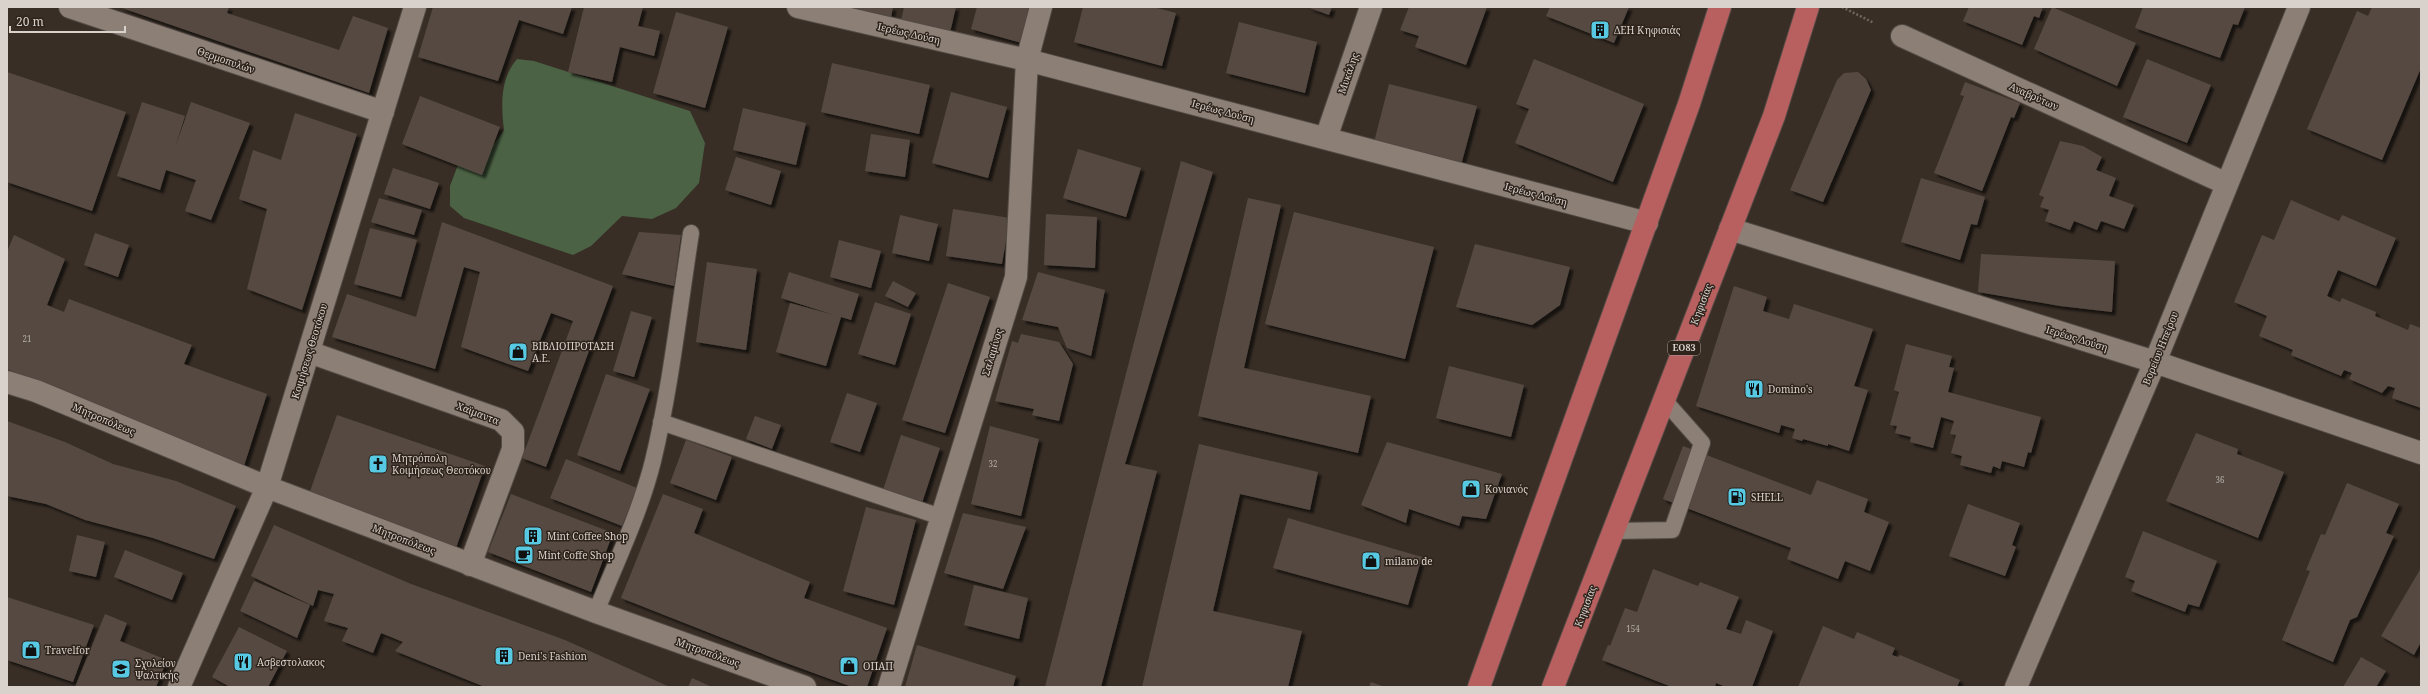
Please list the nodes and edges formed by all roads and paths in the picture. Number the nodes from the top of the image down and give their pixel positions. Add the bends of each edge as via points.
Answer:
1 (70, 7) edge
2 (416, 7) edge
3 (798, 7) edge
4 (1041, 7) edge
5 (1371, 7) edge
6 (1720, 7) edge
7 (1808, 7) edge
8 (1842, 7) edge
9 (2299, 7) edge
10 (1902, 36) joint
11 (1027, 60) junction
12 (383, 112) junction
13 (1326, 138) junction
14 (2227, 184) junction
15 (1646, 223) junction
16 (1730, 230) junction
17 (691, 233) dead end
18 (309, 352) junction
19 (2155, 362) junction
20 (7, 382) edge
21 (1664, 400) junction
22 (661, 422) junction
23 (2421, 453) edge
24 (267, 486) junction
25 (941, 517) junction
26 (1614, 531) junction
27 (470, 564) junction
28 (596, 612) junction
29 (179, 687) edge
30 (805, 687) edge
31 (889, 687) edge
32 (1479, 687) edge
33 (1553, 687) edge
34 (2016, 687) edge

1 - 12 street, Θερμοπυλών
2 - 12 street, Κοιμήσεως Θεοτόκου
3 - 11 street, Ιερέως Δούση
4 - 11 street, Σαλαμίνος
5 - 13 street, Μυκάλης
6 - 15 main road via 1689,104
7 - 16 main road, Κηφισίας / ΕΟ83 via 1774,116
8 - 10 path
9 - 14 street, Βορείου Ηπείρου
10 - 14 street, Αναβρύτων
11 - 13 street, Ιερέως Δούση
11 - 25 street, Σαλαμίνος via 1016,277
12 - 18 street, Κοιμήσεως Θεοτόκου
13 - 15 street, Ιερέως Δούση
14 - 19 street, Βορείου Ηπείρου
15 - 32 main road
16 - 19 street, Ιερέως Δούση
16 - 21 main road, Κηφισίας / ΕΟ83
17 - 22 lane
18 - 24 street, Κοιμήσεως Θεοτόκου
18 - 27 street, Χαϊμαντα via 501,420 512,432 512,449
19 - 23 street, Ιερέως Δούση
19 - 34 street, Βορείου Ηπείρου
20 - 24 street, Μητροπόλεως via 36,391
21 - 26 main road, Κηφισίας / ΕΟ83
21 - 26 lane via 1702,443 1672,530
22 - 25 lane
22 - 28 lane via 653,462 640,502
24 - 27 street, Μητροπόλεως
24 - 29 street, Κοιμήσεως Θεοτόκου
25 - 31 street, Σαλαμίνος
26 - 33 main road, Κηφισίας / ΕΟ83
27 - 28 street, Μητροπόλεως
28 - 30 street, Μητροπόλεως

